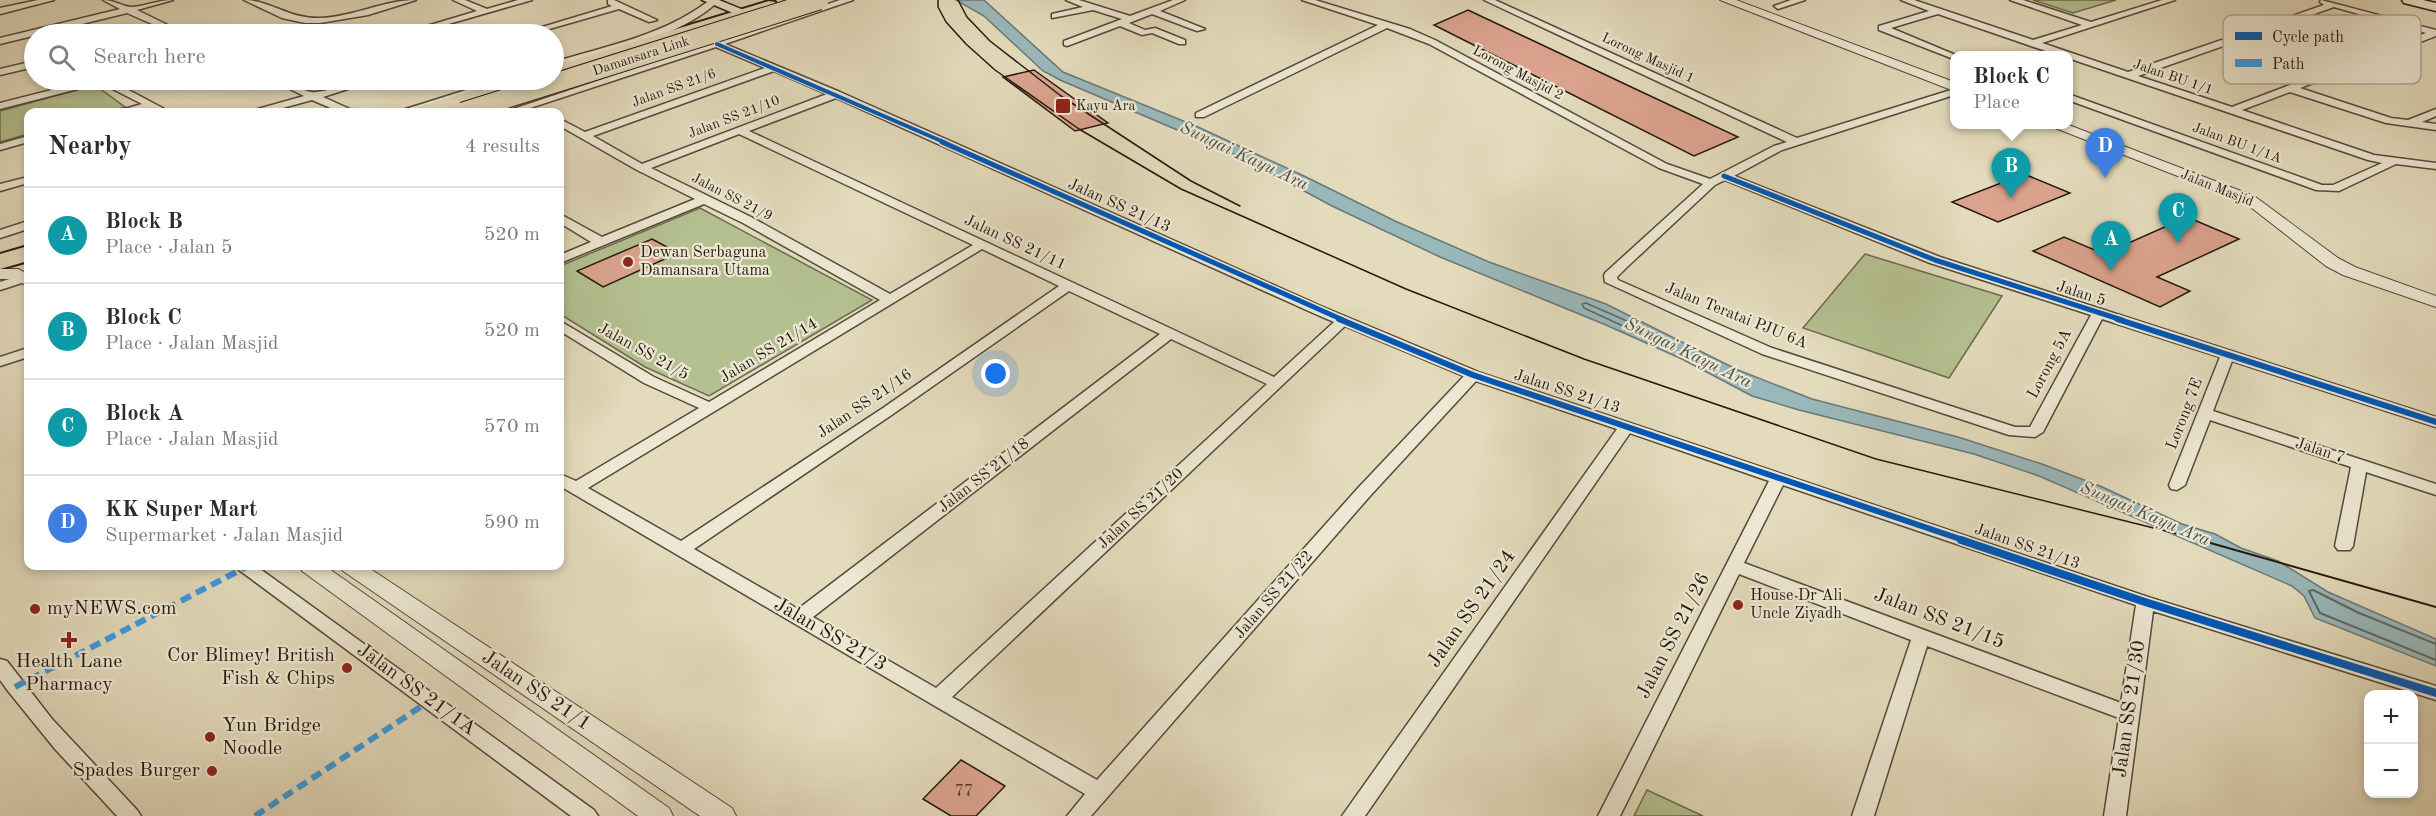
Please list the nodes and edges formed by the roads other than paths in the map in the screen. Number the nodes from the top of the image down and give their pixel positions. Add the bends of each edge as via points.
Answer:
1 (50, 0) edge
2 (107, 0) edge
3 (169, 0) edge
4 (248, 0) edge
5 (412, 0) edge
6 (457, 0) edge
7 (528, 0) edge
8 (605, 0) edge
9 (849, 0) edge
10 (1070, 0) edge
11 (1181, 0) edge
12 (1306, 0) edge
13 (1488, 0) edge
14 (1726, 0) edge
15 (1801, 0) edge
16 (1905, 0) edge
17 (2014, 0) edge
18 (2171, 0) edge
19 (2316, 0) edge
20 (2408, 0) edge
21 (2430, 0) edge
22 (824, 1) edge
23 (2436, 2) edge
24 (2332, 4) junction
25 (756, 5) edge
26 (620, 6) junction
27 (1778, 6) dead end
28 (2436, 7) edge
29 (1092, 8) junction
30 (128, 10) junction
31 (0, 11) edge
32 (1152, 11) junction
33 (1938, 11) junction
34 (487, 12) junction
35 (2301, 15) edge
36 (2371, 15) edge
37 (1054, 16) dead end
38 (1131, 19) junction
39 (652, 20) dead end
40 (1121, 23) junction
41 (68, 24) edge
42 (159, 24) edge
43 (442, 24) edge
44 (558, 24) edge
45 (1386, 25) junction
46 (2092, 25) junction
47 (1200, 29) dead end
48 (24, 34) edge
49 (664, 34) junction
50 (0, 40) edge
51 (1182, 42) dead end
52 (2223, 42) edge
53 (1067, 43) dead end
54 (2033, 43) junction
55 (717, 44) junction
56 (682, 48) junction
57 (2056, 51) edge
58 (1950, 54) edge
59 (2073, 57) edge
60 (564, 62) edge
61 (24, 66) edge
62 (774, 68) junction
63 (564, 69) edge
64 (0, 72) edge
65 (564, 73) edge
66 (2127, 76) junction
67 (564, 77) edge
68 (2300, 84) edge
69 (564, 85) edge
70 (1950, 85) edge
71 (2289, 88) junction
72 (63, 90) edge
73 (122, 90) edge
74 (300, 90) edge
75 (335, 90) edge
76 (474, 90) edge
77 (502, 90) edge
78 (515, 90) edge
79 (519, 90) edge
80 (549, 90) edge
81 (1950, 93) edge
82 (836, 94) junction
83 (313, 96) junction
84 (2073, 99) edge
85 (151, 105) junction
86 (0, 106) edge
87 (530, 106) junction
88 (140, 108) edge
89 (157, 108) edge
90 (272, 108) edge
91 (339, 108) edge
92 (414, 108) edge
93 (455, 108) edge
94 (456, 108) edge
95 (457, 108) edge
96 (492, 108) edge
97 (523, 108) edge
98 (534, 108) edge
99 (2231, 111) junction
100 (2436, 112) edge
101 (1200, 114) dead end
102 (564, 124) edge
103 (2411, 124) junction
104 (2436, 127) edge
105 (2065, 129) edge
106 (741, 131) junction
107 (584, 136) junction
108 (24, 140) edge
109 (1796, 142) junction
110 (0, 147) edge
111 (2394, 161) junction
112 (2436, 166) edge
113 (641, 168) junction
114 (1724, 176) junction
115 (24, 181) edge
116 (1711, 183) junction
117 (0, 188) edge
118 (705, 200) junction
119 (564, 220) edge
120 (24, 226) edge
121 (24, 233) edge
122 (0, 234) edge
123 (0, 241) edge
124 (601, 242) junction
125 (24, 243) edge
126 (981, 245) junction
127 (0, 251) edge
128 (24, 254) edge
129 (564, 257) edge
130 (0, 262) edge
131 (0, 274) edge
132 (24, 277) edge
133 (24, 280) edge
134 (0, 286) edge
135 (1067, 286) junction
136 (890, 300) junction
137 (2436, 302) edge
138 (2098, 314) junction
139 (1343, 321) junction
140 (564, 327) edge
141 (1168, 334) junction
142 (24, 347) edge
143 (24, 353) edge
144 (0, 356) edge
145 (2227, 356) junction
146 (0, 362) edge
147 (1473, 375) junction
148 (1276, 384) junction
149 (710, 408) junction
150 (2205, 413) junction
151 (2436, 422) edge
152 (1627, 426) junction
153 (2035, 432) joint
154 (2359, 464) junction
155 (1779, 477) junction
156 (564, 480) edge
157 (2177, 486) dead end
158 (577, 488) junction
159 (2436, 490) edge
160 (2344, 546) dead end
161 (681, 549) junction
162 (1734, 566) junction
163 (250, 570) edge
164 (315, 570) edge
165 (357, 570) edge
166 (2145, 602) junction
167 (799, 618) junction
168 (1921, 636) junction
169 (0, 666) edge
170 (2436, 693) edge
171 (939, 697) junction
172 (2128, 714) junction
173 (1100, 792) junction
174 (637, 807) edge
175 (1081, 815) edge
176 (130, 816) edge
177 (587, 816) edge
178 (659, 816) edge
179 (722, 816) edge
180 (1353, 816) edge
181 (1609, 816) edge
182 (1863, 816) edge
183 (2115, 816) edge

1 - 31 street
2 - 30 street
3 - 30 street
4 - 5 street via 292,18 313,21 352,16
6 - 34 street
7 - 34 street
8 - 26 street
9 - 55 street
10 - 29 street
11 - 32 street
12 - 45 street, Lorong Masjid 2
13 - 109 street, Lorong Masjid 1
14 - 70 street
15 - 27 street
16 - 33 street, Jalan BU 1/1
17 - 46 street
18 - 46 street
19 - 24 street
20 - 28 main road
21 - 23 main road
22 - 25 highway
22 - 25 highway
22 - 67 highway, Damansara Link, bridge
24 - 35 street
24 - 36 street
25 - 49 highway via 708,24
25 - 49 street via 698,15
25 - 56 highway
25 - 65 highway, Damansara Link
26 - 39 street
26 - 44 street
29 - 37 street
29 - 38 street
30 - 41 street
30 - 42 street
32 - 38 street
32 - 47 street
33 - 54 street, Jalan BU 1/1
33 - 58 street via 1882,28
34 - 43 street
38 - 40 street
40 - 51 street
40 - 53 street
45 - 101 street
45 - 116 street, Lorong Masjid 2 via 1432,42 1663,166
46 - 54 street
48 - 50 street
49 - 56 highway via 695,39
49 - 60 street
49 - 63 highway
52 - 66 street
54 - 57 street, Jalan BU 1/1
55 - 62 street, Jalan SS 21/13
55 - 87 street
56 - 69 highway
59 - 66 street, Jalan BU 1/1
61 - 64 street
62 - 82 street, Jalan SS 21/13
62 - 107 street, Jalan SS 21/6
66 - 99 street, Jalan BU 1/1
68 - 71 street
71 - 99 street
71 - 103 street via 2390,121
72 - 86 street
73 - 85 street
74 - 83 street
75 - 83 street
76 - 92 street
77 - 93 highway
78 - 94 highway
79 - 95 highway, Damansara Link, bridge
80 - 96 highway
81 - 109 street, Jalan Teratai PJU 6A
82 - 106 street, Jalan SS 21/10
82 - 139 street, Jalan SS 21/13
83 - 90 street
83 - 91 street
84 - 111 street, Jalan BU 1/1A via 2320,188 2335,189
85 - 88 street
85 - 89 street
87 - 97 street
87 - 98 street
99 - 111 street, Jalan BU 1/1 via 2372,158
100 - 103 street
102 - 107 street, Jalan SS 21/9
103 - 104 street
105 - 137 street, Jalan Masjid via 2249,199 2349,272
106 - 113 street, Jalan SS 21/10
106 - 126 street, Jalan SS 21/11
107 - 113 street, Jalan SS 21/9
108 - 110 street
109 - 114 street, Jalan Teratai PJU 6A
111 - 112 street, Jalan BU 1/1
113 - 118 street, Jalan SS 21/9
114 - 116 street, Jalan Teratai PJU 6A
114 - 138 street, Jalan 5 via 1935,260
115 - 117 street
116 - 153 street, Jalan Teratai PJU 6A via 1621,265 1610,276 1612,282 1767,351 2014,432
118 - 124 street
118 - 136 street, Jalan SS 21/9
119 - 124 street
120 - 122 street
121 - 123 street
124 - 129 street
125 - 127 highway
126 - 135 street, Jalan SS 21/11
126 - 136 street, Jalan SS 21/14
128 - 130 highway
131 - 132 street
133 - 134 street
135 - 141 street, Jalan SS 21/11
135 - 161 street, Jalan SS 21/16
136 - 149 street, Jalan SS 21/14
138 - 145 street, Jalan 5
138 - 153 street, Lorong 5A
139 - 147 street, Jalan SS 21/13
139 - 148 street, Jalan SS 21/20
140 - 149 street, Jalan SS 21/5 via 649,380
141 - 148 street, Jalan SS 21/11
141 - 167 street, Jalan SS 21/18
142 - 144 street
143 - 146 street
145 - 150 street, Lorong 7E
145 - 151 street, Jalan 5
147 - 152 street, Jalan SS 21/13
147 - 173 street, Jalan SS 21/22 via 1360,496
148 - 171 street, Jalan SS 21/20
149 - 158 street, Jalan SS 21/14
150 - 154 street, Jalan 7
150 - 157 street, Lorong 7E
152 - 155 street, Jalan SS 21/13
152 - 180 street, Jalan SS 21/24
154 - 159 street, Jalan 7
154 - 160 street
155 - 162 street, Jalan SS 21/26
155 - 166 street, Jalan SS 21/13
156 - 158 street, Jalan SS 21/3
158 - 161 street, Jalan SS 21/3
161 - 167 street, Jalan SS 21/3
162 - 168 street, Jalan SS 21/15
162 - 181 street, Jalan SS 21/26
163 - 177 street, Jalan SS 21/1A
164 - 174 street, Jalan SS 21/1
165 - 179 street, Jalan SS 21/1
166 - 170 street, Jalan SS 21/13
166 - 172 street, Jalan SS 21/30
167 - 171 street, Jalan SS 21/3
168 - 172 street, Jalan SS 21/15
168 - 182 street
169 - 176 street via 71,754
171 - 173 street, Jalan SS 21/3
172 - 183 street, Jalan SS 21/30
173 - 175 street, Jalan SS 21/22
174 - 178 street, Jalan SS 21/1

